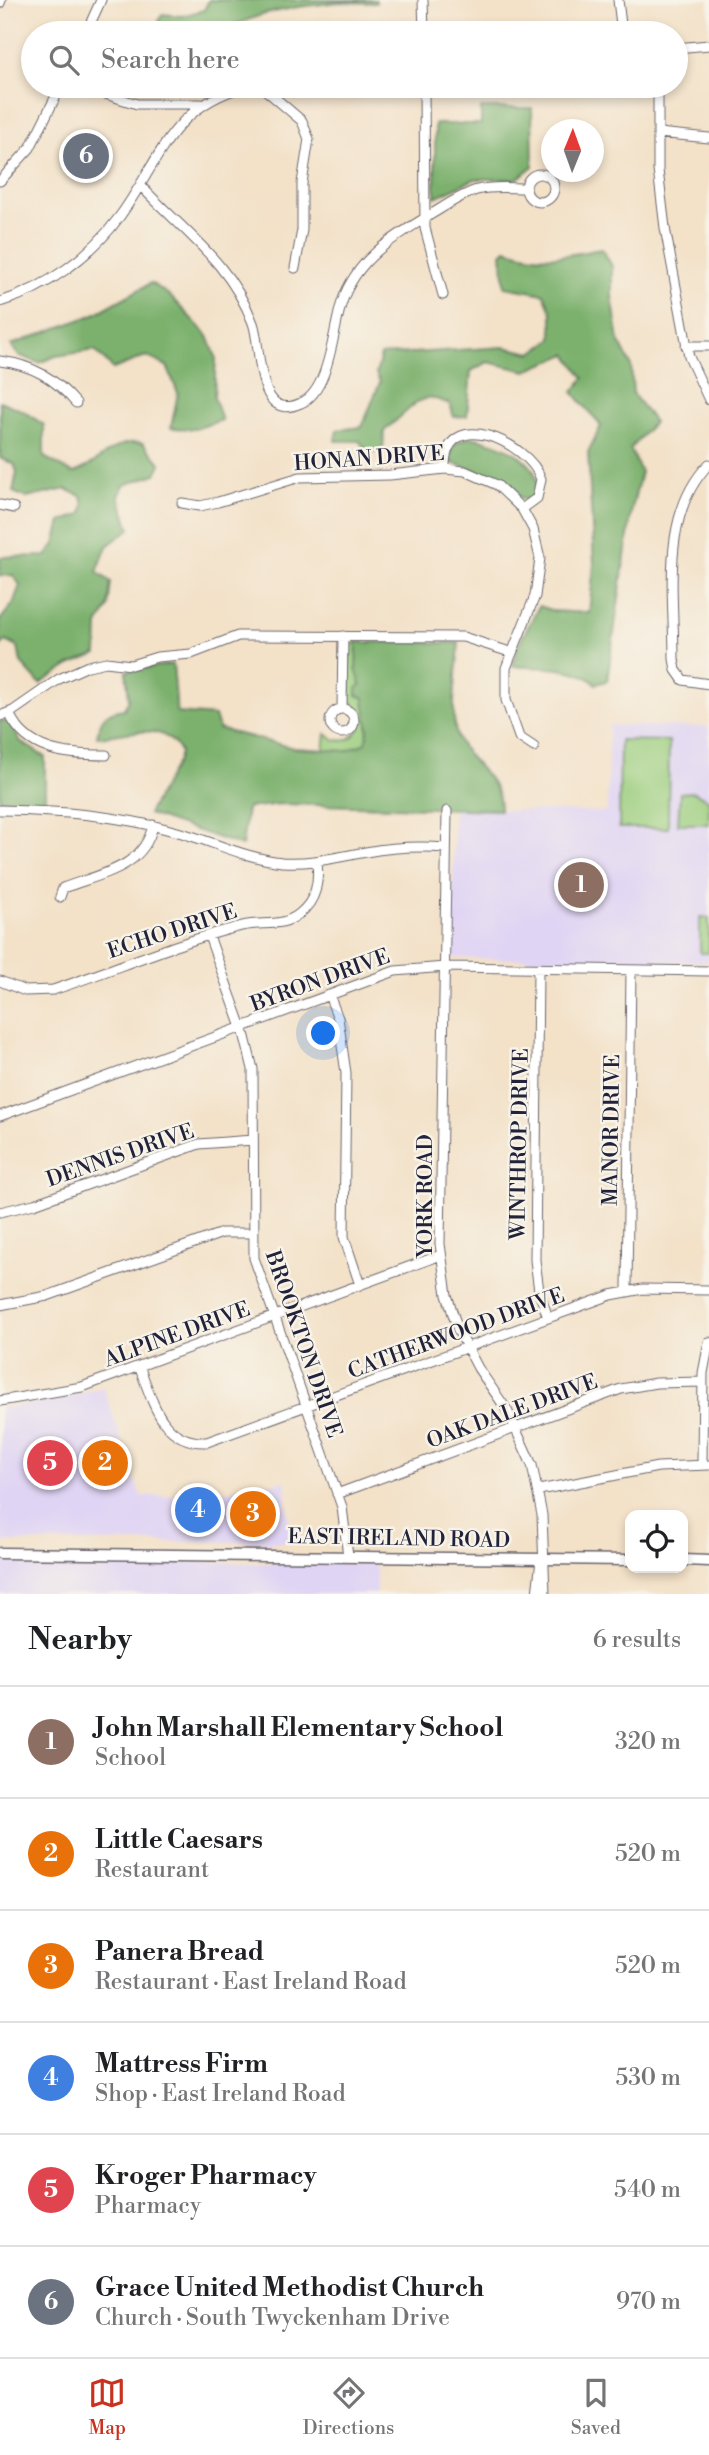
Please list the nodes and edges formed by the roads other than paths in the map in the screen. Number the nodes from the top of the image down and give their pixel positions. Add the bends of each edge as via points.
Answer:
1 (101, 0) edge
2 (423, 0) edge
3 (618, 0) edge
4 (91, 21) edge
5 (424, 21) edge
6 (621, 21) edge
7 (709, 44) edge
8 (688, 47) edge
9 (55, 98) edge
10 (118, 98) edge
11 (217, 98) edge
12 (275, 98) edge
13 (424, 98) edge
14 (658, 98) edge
15 (202, 104) junction
16 (658, 133) junction
17 (709, 138) edge
18 (0, 181) edge
19 (140, 186) junction
20 (525, 188) dead end
21 (425, 219) junction
22 (295, 268) dead end
23 (443, 295) dead end
24 (0, 302) edge
25 (709, 345) edge
26 (686, 346) junction
27 (0, 361) edge
28 (709, 400) edge
29 (76, 403) dead end
30 (709, 464) edge
31 (445, 469) junction
32 (182, 503) dead end
33 (0, 505) edge
34 (14, 508) dead end
35 (522, 509) junction
36 (343, 636) junction
37 (510, 652) junction
38 (709, 684) edge
39 (342, 709) dead end
40 (4, 715) edge
41 (534, 747) dead end
42 (106, 755) dead end
43 (0, 810) edge
44 (447, 811) dead end
45 (153, 825) junction
46 (446, 848) junction
47 (317, 861) junction
48 (60, 897) dead end
49 (209, 936) junction
50 (445, 967) junction
51 (538, 969) junction
52 (631, 970) junction
53 (709, 971) edge
54 (0, 981) edge
55 (328, 995) junction
56 (242, 1027) junction
57 (0, 1116) edge
58 (253, 1140) junction
59 (0, 1212) edge
60 (251, 1233) junction
61 (441, 1255) junction
62 (360, 1285) junction
63 (627, 1290) junction
64 (709, 1290) edge
65 (0, 1305) edge
66 (273, 1317) junction
67 (548, 1318) junction
68 (709, 1342) edge
69 (467, 1348) junction
70 (139, 1366) junction
71 (703, 1382) junction
72 (0, 1401) edge
73 (306, 1407) junction
74 (516, 1427) junction
75 (706, 1464) edge
76 (538, 1490) junction
77 (337, 1494) junction
78 (0, 1553) edge
79 (348, 1556) junction
80 (542, 1559) junction
81 (625, 1560) edge
82 (688, 1560) edge
83 (709, 1561) edge
84 (537, 1594) edge
85 (545, 1594) edge

1 - 4 street
2 - 5 street
3 - 6 street
7 - 8 street
9 - 18 street via 30,148
10 - 15 street via 137,104
11 - 15 street
12 - 22 street via 302,121 309,139
13 - 21 street
14 - 16 street
15 - 19 street via 172,134
16 - 17 street
16 - 26 street via 661,204
19 - 21 street via 227,271 256,331 264,388 282,405 301,404 315,390 331,351 343,300 361,269 393,237
19 - 24 street via 111,228 76,261 44,283
20 - 21 street via 475,190
21 - 23 street
25 - 26 street
26 - 28 street
27 - 29 street via 40,372
30 - 38 street via 688,490 676,526 674,659 679,675 688,683
31 - 32 street, HONAN DRIVE via 300,477 200,506
31 - 35 street, HONAN DRIVE via 486,479
31 - 35 street via 447,448 457,437 474,434 503,442 529,460 541,479 537,498
33 - 34 street
35 - 37 street, HONAN DRIVE via 536,538 540,568 535,596
36 - 37 street via 463,637
36 - 39 street
36 - 40 street via 245,635 191,654 131,665 96,664 59,680
37 - 41 street, HONAN DRIVE via 506,700 519,737
40 - 42 street via 21,733 48,749 70,755
43 - 45 street via 83,813
44 - 46 street, YORK ROAD
45 - 47 street via 254,857
45 - 48 street via 136,858 63,888
46 - 47 street via 395,848
46 - 50 street, YORK ROAD
47 - 49 street, ECHO DRIVE via 316,890 298,915 278,924 251,924
49 - 54 street, ECHO DRIVE via 53,990 25,991
49 - 56 street, BROOKTON DRIVE
50 - 51 street, BYRON DRIVE
50 - 55 street, BYRON DRIVE via 395,971
50 - 61 street, YORK ROAD
51 - 52 street, BYRON DRIVE
51 - 67 street, WINTHROP DRIVE via 535,1269
52 - 53 street, BYRON DRIVE
52 - 63 street, MANOR DRIVE
55 - 56 street, BYRON DRIVE
55 - 62 street via 338,1018 346,1073 344,1237
56 - 57 street, BYRON DRIVE
56 - 58 street, BROOKTON DRIVE via 253,1069
58 - 59 street, DENNIS DRIVE via 199,1144
58 - 60 street, BROOKTON DRIVE
60 - 65 street via 214,1236 47,1296
60 - 66 street, BROOKTON DRIVE via 257,1272
61 - 62 street, ALPINE DRIVE
61 - 69 street, YORK ROAD via 450,1306
62 - 66 street, ALPINE DRIVE
63 - 64 street, CATHERWOOD DRIVE
63 - 67 street, CATHERWOOD DRIVE
66 - 70 street, ALPINE DRIVE
66 - 73 street, BROOKTON DRIVE
67 - 69 street, CATHERWOOD DRIVE
68 - 71 street
69 - 73 street, CATHERWOOD DRIVE
69 - 74 street, YORK ROAD
70 - 72 street, ALPINE DRIVE via 66,1391
70 - 73 street, CATHERWOOD DRIVE via 163,1423 188,1440 215,1440
71 - 74 street, OAK DALE DRIVE via 633,1386
71 - 75 street
73 - 77 street, BROOKTON DRIVE
74 - 76 street, YORK ROAD
74 - 77 street, OAK DALE DRIVE
75 - 76 street via 658,1467
76 - 80 street, YORK ROAD
77 - 79 street, BROOKTON DRIVE via 345,1519
78 - 79 main road, EAST IRELAND ROAD
79 - 80 main road, EAST IRELAND ROAD
80 - 81 main road, EAST IRELAND ROAD
80 - 84 street, YORK ROAD
80 - 85 street, YORK ROAD
82 - 83 main road

